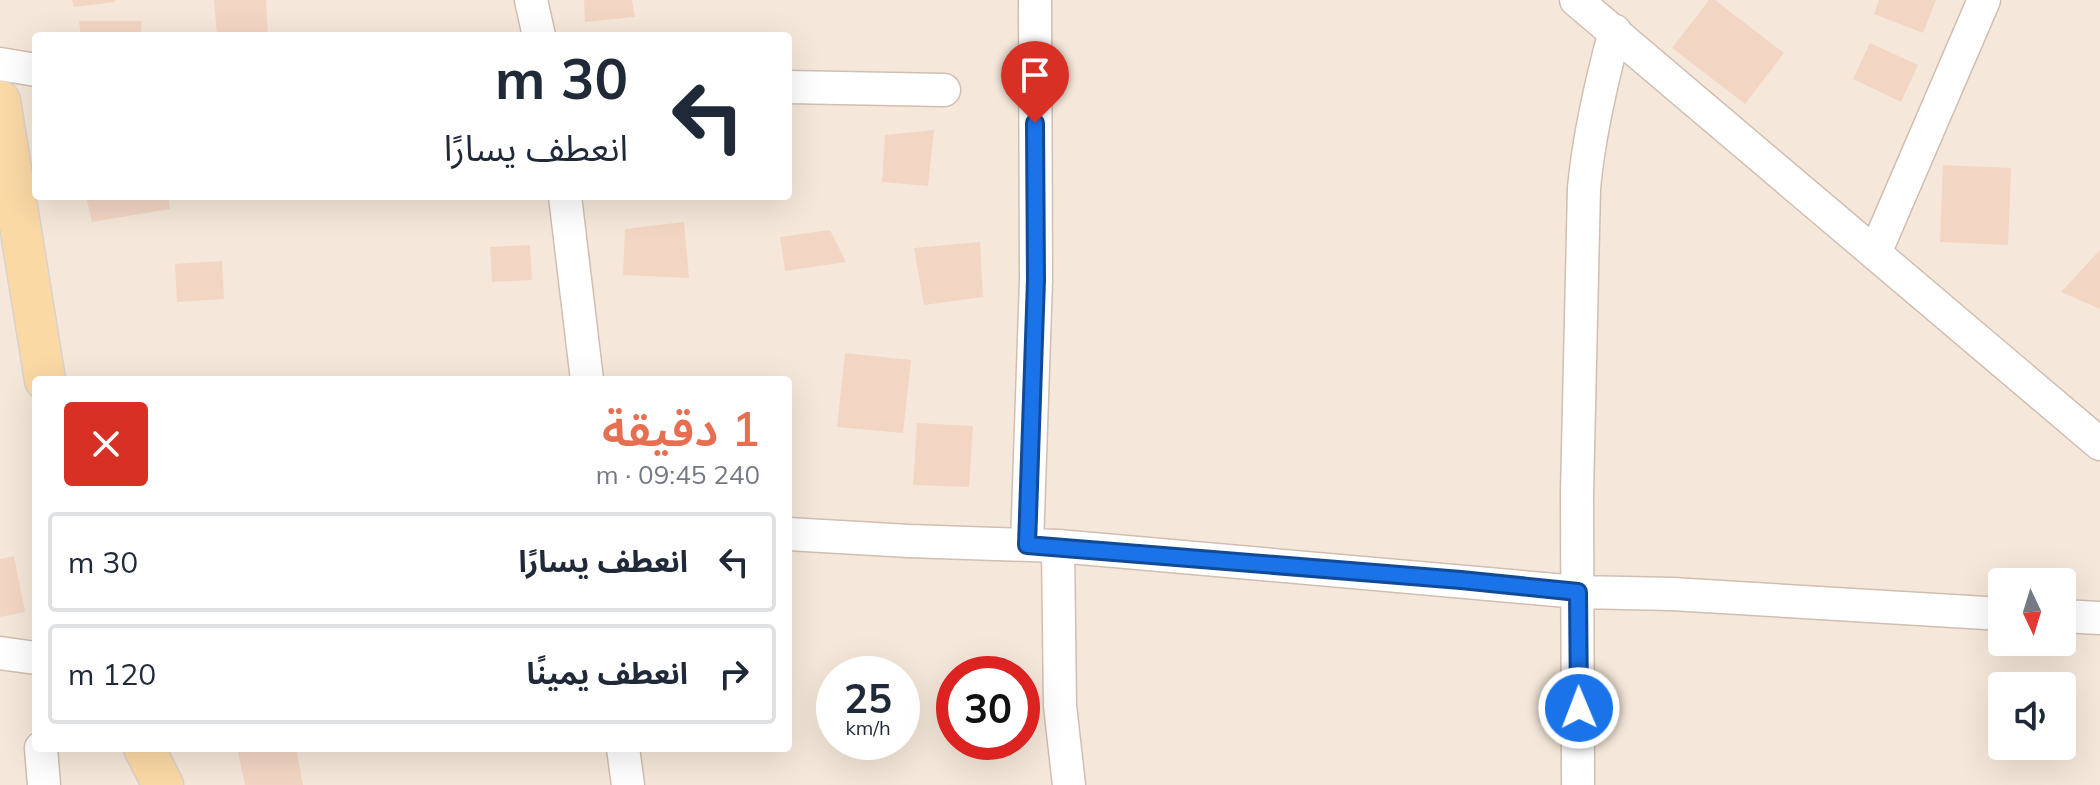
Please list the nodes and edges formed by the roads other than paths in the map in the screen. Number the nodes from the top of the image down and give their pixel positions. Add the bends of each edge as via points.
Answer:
1 (531, 0) edge
2 (1035, 0) edge
3 (1576, 0) edge
4 (1984, 0) edge
5 (1615, 31) junction
6 (538, 32) edge
7 (0, 64) edge
8 (32, 69) edge
9 (792, 87) edge
10 (944, 90) dead end
11 (2, 122) edge
12 (565, 200) edge
13 (1875, 253) junction
14 (44, 376) edge
15 (587, 376) edge
16 (2100, 444) edge
17 (792, 534) edge
18 (1027, 545) junction
19 (1058, 546) junction
20 (1578, 592) junction
21 (1988, 613) edge
22 (2076, 617) edge
23 (2100, 618) edge
24 (0, 653) edge
25 (32, 657) edge
26 (41, 752) edge
27 (146, 752) edge
28 (624, 752) edge
29 (44, 785) edge
30 (163, 785) edge
31 (628, 785) edge
32 (1069, 785) edge
33 (1578, 785) edge

1 - 6 street
2 - 18 street via 1036,280
3 - 5 street
4 - 13 street
5 - 13 street
5 - 20 street via 1594,112 1584,188
7 - 8 street
9 - 10 street
11 - 14 main road
12 - 15 street
13 - 16 street
17 - 18 street
18 - 19 street
19 - 20 street
19 - 32 street via 1060,706
20 - 21 street
20 - 33 street
22 - 23 street
24 - 25 street
26 - 29 street
27 - 30 main road
28 - 31 street

